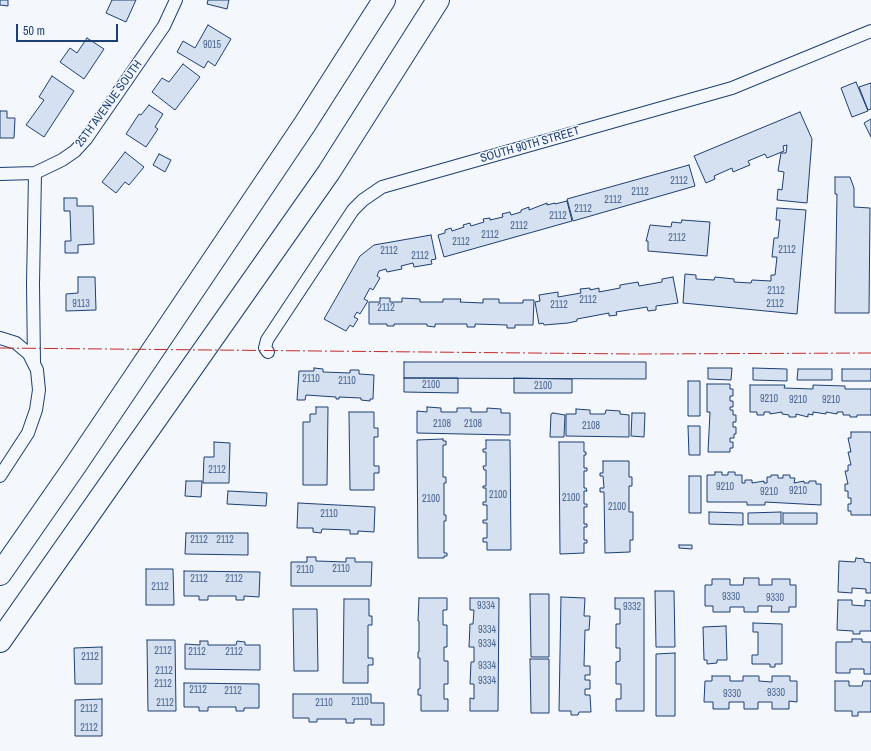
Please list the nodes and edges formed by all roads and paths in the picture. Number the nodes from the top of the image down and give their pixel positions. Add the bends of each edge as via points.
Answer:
1 (176, 0) edge
2 (384, 0) edge
3 (438, 0) edge
4 (871, 31) edge
5 (35, 173) junction
6 (0, 174) edge
7 (0, 338) edge
8 (268, 352) dead end
9 (34, 362) junction
10 (0, 476) edge
11 (0, 574) edge
12 (0, 640) edge

1 - 5 street, 25TH AVENUE SOUTH via 164,26 86,139 62,160
2 - 11 highway via 300,130
3 - 12 highway via 329,172
4 - 8 street, SOUTH 90TH STREET via 732,88 382,187 353,210 267,340 265,348
5 - 6 street
5 - 9 street
7 - 9 street via 23,347
9 - 10 street via 39,390 33,422

